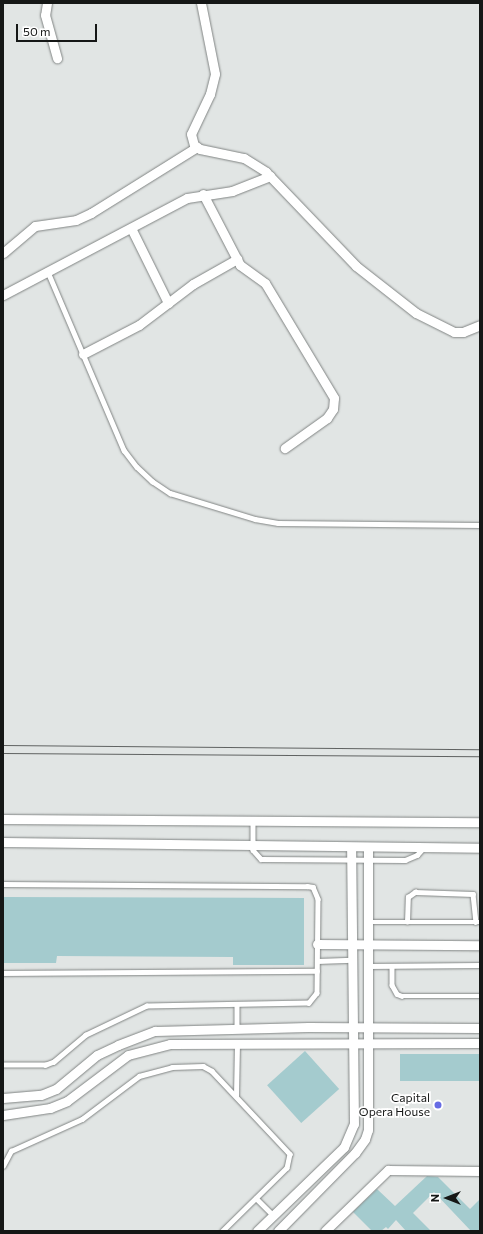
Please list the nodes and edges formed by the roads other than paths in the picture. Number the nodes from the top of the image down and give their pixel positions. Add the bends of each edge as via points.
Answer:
1 (47, 3) edge
2 (201, 3) edge
3 (57, 58) dead end
4 (196, 147) junction
5 (270, 176) junction
6 (203, 194) junction
7 (131, 228) junction
8 (3, 253) edge
9 (237, 259) junction
10 (48, 272) junction
11 (3, 295) edge
12 (168, 303) junction
13 (480, 325) edge
14 (83, 354) junction
15 (285, 448) dead end
16 (480, 525) edge
17 (3, 819) edge
18 (252, 820) junction
19 (480, 822) edge
20 (3, 842) edge
21 (252, 846) junction
22 (350, 847) junction
23 (368, 847) junction
24 (424, 848) junction
25 (480, 848) edge
26 (350, 860) junction
27 (368, 860) junction
28 (3, 884) edge
29 (368, 922) junction
30 (406, 922) junction
31 (478, 922) edge
32 (317, 944) junction
33 (352, 944) junction
34 (368, 944) junction
35 (480, 945) edge
36 (352, 960) junction
37 (317, 961) junction
38 (480, 965) edge
39 (368, 966) junction
40 (392, 966) junction
41 (317, 971) junction
42 (3, 973) edge
43 (480, 996) edge
44 (236, 1005) junction
45 (236, 1028) junction
46 (353, 1028) junction
47 (368, 1028) junction
48 (480, 1028) edge
49 (237, 1042) junction
50 (353, 1042) junction
51 (369, 1042) junction
52 (480, 1043) edge
53 (3, 1065) edge
54 (49, 1091) junction
55 (236, 1096) junction
56 (3, 1098) edge
57 (57, 1105) junction
58 (3, 1115) edge
59 (3, 1166) edge
60 (480, 1171) edge
61 (256, 1198) junction
62 (273, 1215) junction
63 (223, 1231) edge
64 (257, 1231) edge
65 (278, 1231) edge
66 (325, 1231) edge

1 - 3 street via 45,15
2 - 4 street via 215,74 210,94 191,134
4 - 5 street via 244,158
4 - 8 street via 91,214 76,220 35,226
5 - 6 street via 232,190
5 - 13 street via 356,266 395,299 445,330 463,332
6 - 7 street via 187,198
6 - 9 street
7 - 10 street
7 - 12 street
9 - 12 street via 193,284
9 - 15 street via 244,269 268,286 334,398 333,409 327,418
10 - 11 street
10 - 14 lane
12 - 14 street via 139,325
14 - 16 lane via 124,450 147,477 170,492 255,519 278,523
17 - 18 street
18 - 19 street
18 - 21 lane
20 - 21 street
21 - 22 street
21 - 26 lane via 254,854 261,859
22 - 23 street
22 - 26 street
23 - 24 street
23 - 27 street
24 - 25 street
24 - 27 lane via 417,855 405,860
26 - 27 lane
26 - 33 street
27 - 29 street
28 - 32 lane via 307,886 313,888 318,899
29 - 30 lane
29 - 34 street
30 - 31 lane
30 - 31 lane via 408,897 415,892 473,894
32 - 33 street
32 - 37 lane
33 - 34 street
33 - 36 street
34 - 35 street
34 - 39 street
36 - 37 lane
36 - 46 street
37 - 41 lane
38 - 40 lane
39 - 40 lane
39 - 47 street
40 - 43 lane via 392,985 397,994 402,996
41 - 42 lane
41 - 44 lane via 317,993 309,1003
44 - 45 lane
44 - 53 lane via 147,1006 86,1035 54,1062 46,1065
45 - 46 street
45 - 54 street via 155,1031 97,1055 69,1080
46 - 47 street
46 - 50 street
47 - 48 street
47 - 51 street
49 - 50 street
49 - 55 lane
49 - 57 street via 170,1044 148,1048 114,1064 84,1089
50 - 51 street
50 - 62 street via 352,1133 344,1147
51 - 52 street
51 - 65 street via 369,1117 365,1139 355,1153
54 - 56 street via 23,1098
54 - 57 street
55 - 59 lane via 208,1068 196,1066 159,1070 128,1083 82,1119 11,1151
55 - 61 lane via 290,1154 287,1168
57 - 58 street via 34,1112
60 - 66 street via 388,1170
61 - 62 lane
61 - 63 lane
62 - 64 street

